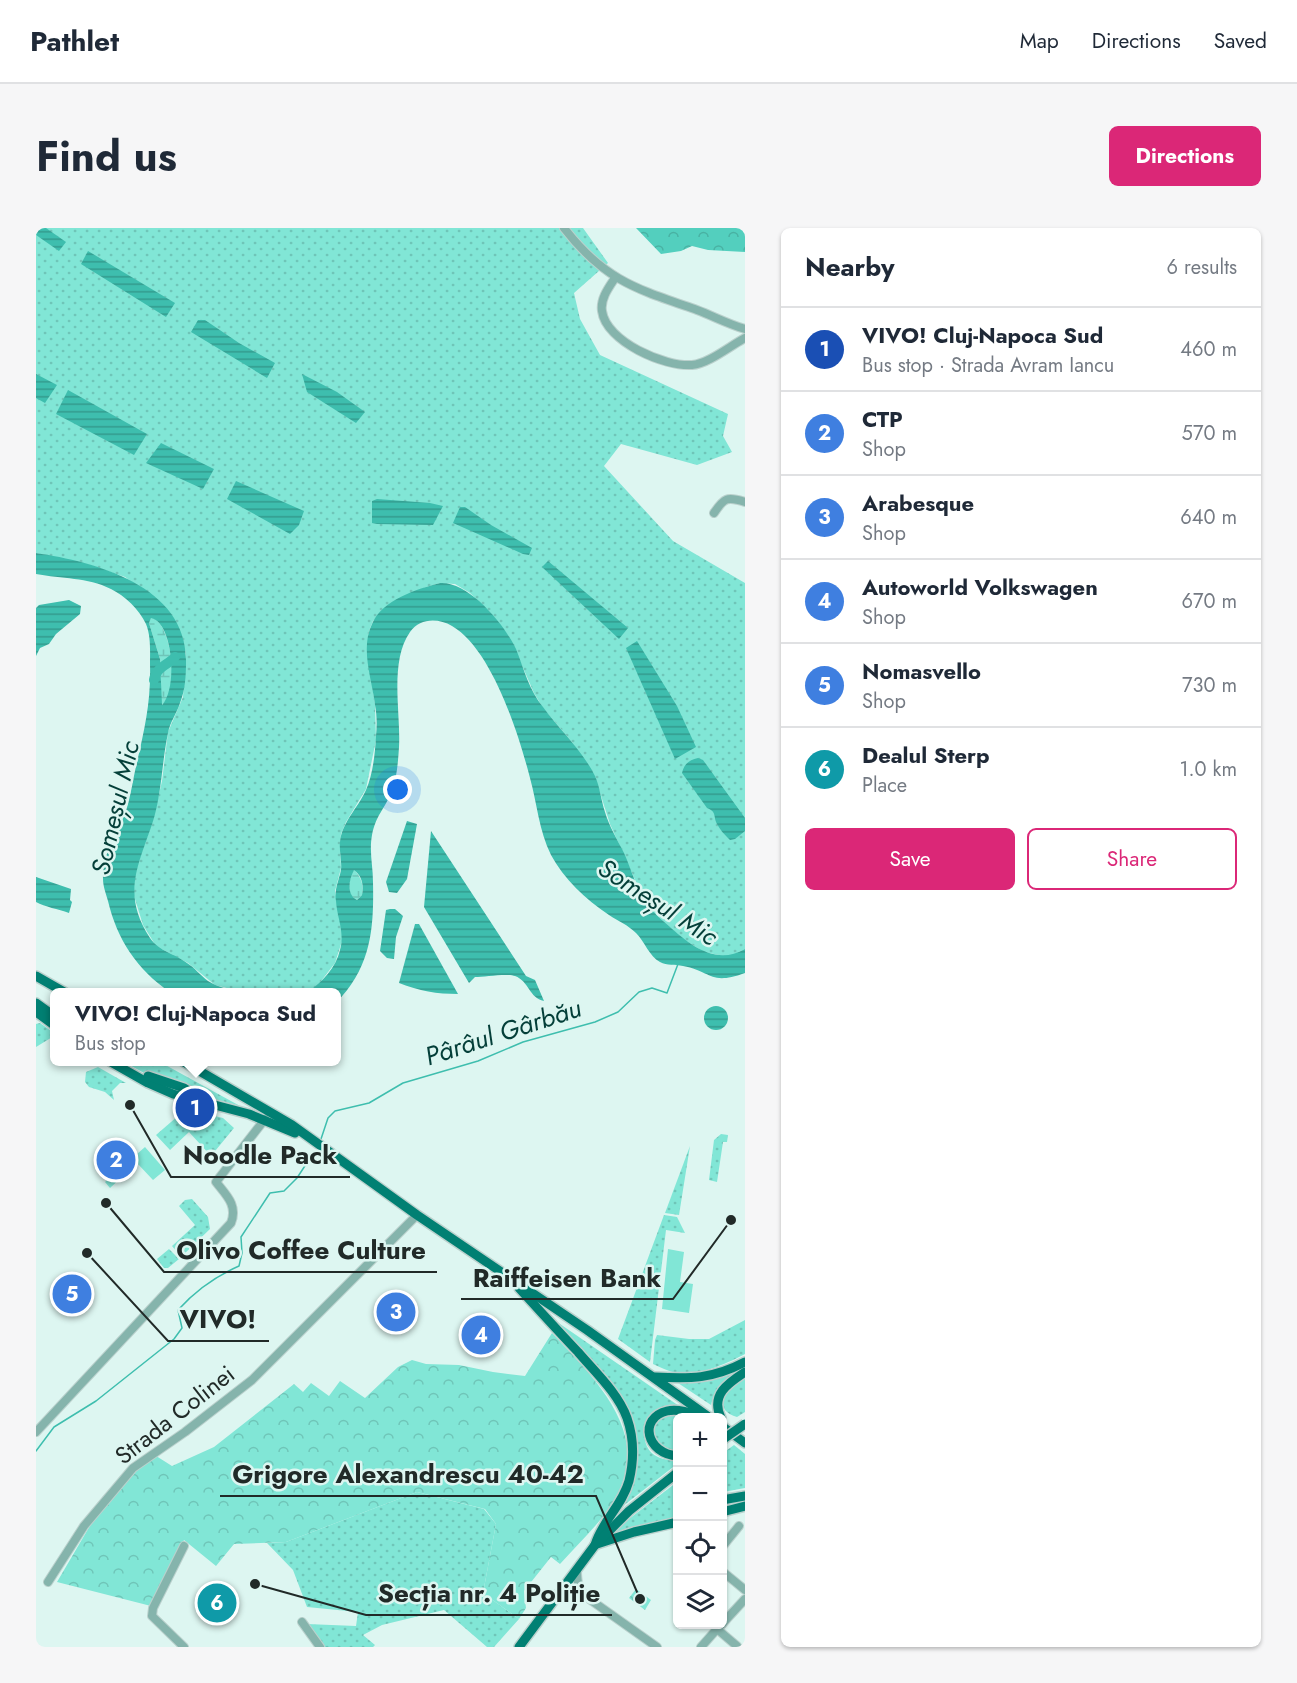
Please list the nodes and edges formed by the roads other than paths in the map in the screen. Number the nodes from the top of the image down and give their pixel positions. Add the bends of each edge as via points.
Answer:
1 (564, 228) edge
2 (615, 278) junction
3 (745, 329) edge
4 (745, 338) edge
5 (745, 502) edge
6 (714, 513) dead end
7 (36, 976) edge
8 (36, 983) edge
9 (56, 988) edge
10 (50, 992) edge
11 (36, 1003) edge
12 (36, 1012) edge
13 (50, 1013) edge
14 (50, 1022) edge
15 (118, 1066) edge
16 (127, 1066) edge
17 (191, 1066) edge
18 (210, 1104) junction
19 (265, 1119) junction
20 (318, 1144) junction
21 (417, 1215) junction
22 (507, 1276) junction
23 (745, 1362) edge
24 (745, 1372) edge
25 (654, 1377) junction
26 (688, 1413) edge
27 (703, 1413) edge
28 (720, 1413) edge
29 (745, 1424) edge
30 (727, 1426) edge
31 (727, 1429) edge
32 (36, 1432) edge
33 (733, 1434) junction
34 (727, 1437) edge
35 (745, 1443) edge
36 (673, 1455) edge
37 (673, 1476) edge
38 (745, 1496) edge
39 (727, 1499) edge
40 (745, 1506) edge
41 (727, 1511) edge
42 (673, 1526) edge
43 (739, 1526) dead end
44 (727, 1542) edge
45 (595, 1545) junction
46 (184, 1546) dead end
47 (577, 1570) junction
48 (727, 1574) edge
49 (48, 1582) dead end
50 (745, 1590) edge
51 (559, 1594) junction
52 (585, 1596) junction
53 (745, 1599) edge
54 (727, 1619) edge
55 (302, 1622) dead end
56 (718, 1629) edge
57 (723, 1629) edge
58 (184, 1647) edge
59 (320, 1647) edge
60 (520, 1647) edge
61 (657, 1647) edge
62 (701, 1647) edge
63 (737, 1647) edge

1 - 2 street
2 - 3 street
2 - 4 street via 604,296 602,311 607,325 625,344 680,365 695,365
5 - 6 street via 727,498
7 - 9 main road
8 - 10 main road
11 - 13 main road
12 - 14 main road
15 - 18 main road via 173,1094
16 - 18 main road via 184,1088
17 - 20 main road
18 - 19 main road
19 - 20 main road
19 - 32 street via 216,1182 234,1207 231,1223
20 - 21 main road
21 - 22 main road
21 - 49 street, Strada Colinei via 252,1380 133,1468 84,1526
22 - 25 main road
22 - 45 main road via 600,1377 627,1418 632,1443 630,1476 622,1499 599,1532
23 - 25 main road via 699,1378
24 - 28 main road via 722,1389 717,1401
25 - 27 main road
26 - 36 main road via 669,1410 653,1420 649,1434 655,1447
29 - 34 main road, bridge
30 - 33 main road
31 - 33 main road
33 - 35 main road
37 - 45 main road
38 - 39 main road
40 - 41 main road
42 - 45 main road via 634,1532
43 - 44 street
45 - 47 main road
46 - 58 street via 152,1616
47 - 51 main road
47 - 52 street via 577,1582
48 - 50 street
51 - 52 street
51 - 60 main road
52 - 61 street
53 - 54 street
55 - 59 street
56 - 62 street
57 - 63 street

